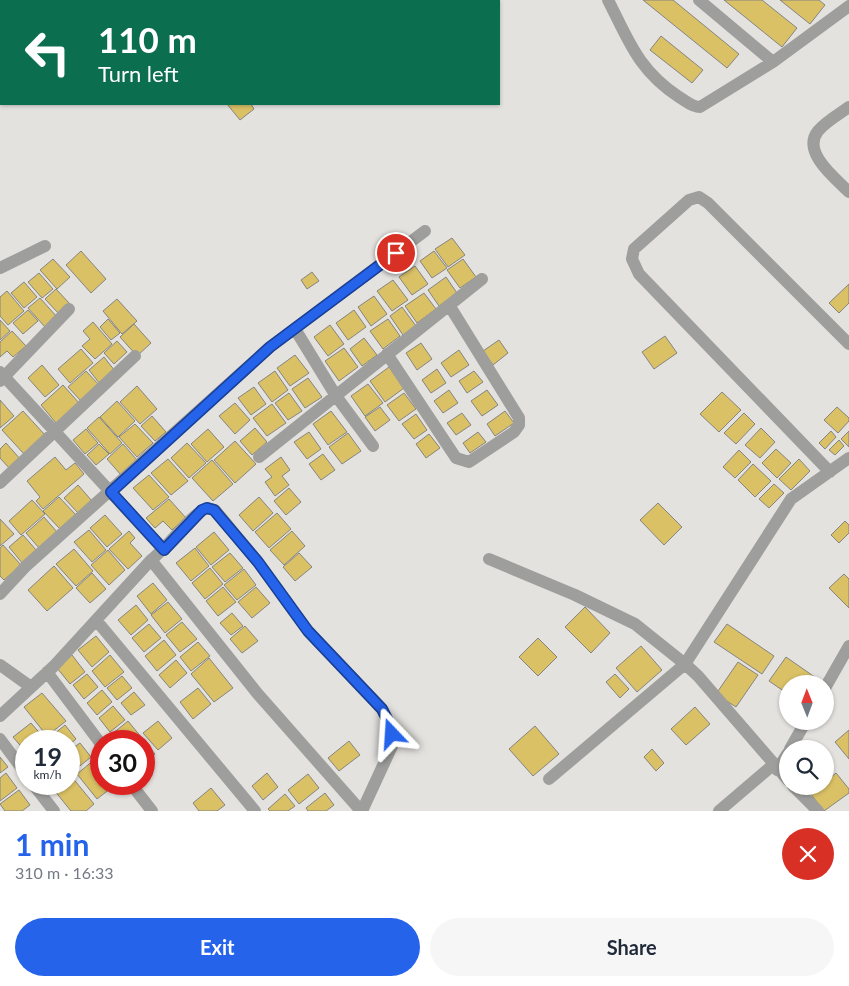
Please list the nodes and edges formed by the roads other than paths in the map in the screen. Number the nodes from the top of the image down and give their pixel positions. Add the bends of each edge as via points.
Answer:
1 (608, 0) edge
2 (699, 0) edge
3 (844, 5) edge
4 (773, 62) junction
5 (849, 107) edge
6 (849, 192) edge
7 (424, 232) dead end
8 (45, 246) dead end
9 (0, 268) edge
10 (482, 278) dead end
11 (449, 305) junction
12 (69, 310) dead end
13 (295, 329) junction
14 (849, 344) edge
15 (388, 354) junction
16 (135, 356) dead end
17 (1, 377) edge
18 (336, 396) junction
19 (56, 432) junction
20 (373, 446) dead end
21 (258, 457) dead end
22 (849, 458) edge
23 (830, 472) junction
24 (0, 483) edge
25 (111, 492) junction
26 (164, 550) junction
27 (489, 559) dead end
28 (151, 560) junction
29 (0, 594) edge
30 (96, 620) junction
31 (849, 646) edge
32 (685, 664) junction
33 (0, 665) edge
34 (47, 672) junction
35 (832, 675) edge
36 (31, 687) junction
37 (0, 716) edge
38 (90, 730) edge
39 (0, 739) edge
40 (15, 759) edge
41 (779, 763) edge
42 (775, 768) junction
43 (779, 772) edge
44 (549, 779) dead end
45 (42, 795) edge
46 (140, 795) edge
47 (802, 795) edge
48 (54, 811) edge
49 (152, 811) edge
50 (255, 811) edge
51 (362, 811) edge
52 (719, 811) edge
53 (818, 811) edge

1 - 4 street via 638,60 672,92 694,107 706,104
2 - 4 street
3 - 4 street
5 - 6 street via 818,131 814,139 819,159
7 - 13 street
8 - 9 street
10 - 11 street
11 - 15 street
11 - 15 street via 519,418 514,432 469,462 456,458
12 - 17 street
13 - 18 street
13 - 25 street via 263,353
14 - 23 street via 699,197 689,200 634,249 632,259 639,274
15 - 18 street
16 - 19 street
17 - 19 street
18 - 20 street
18 - 21 street
19 - 24 street
19 - 25 street
22 - 23 street
23 - 32 street via 792,500
25 - 26 street
25 - 29 street via 26,566
26 - 28 street
26 - 51 street via 202,510 214,510 258,562 308,631 382,709 392,734 392,746
27 - 32 street via 635,624
28 - 30 street
28 - 51 street via 266,704
30 - 34 street
30 - 50 street
31 - 35 street
32 - 42 street
32 - 44 street
33 - 36 street
34 - 36 street
34 - 38 street
36 - 37 street
39 - 40 street
41 - 42 street
42 - 43 street
42 - 52 street
45 - 48 street
46 - 49 street
47 - 53 street

